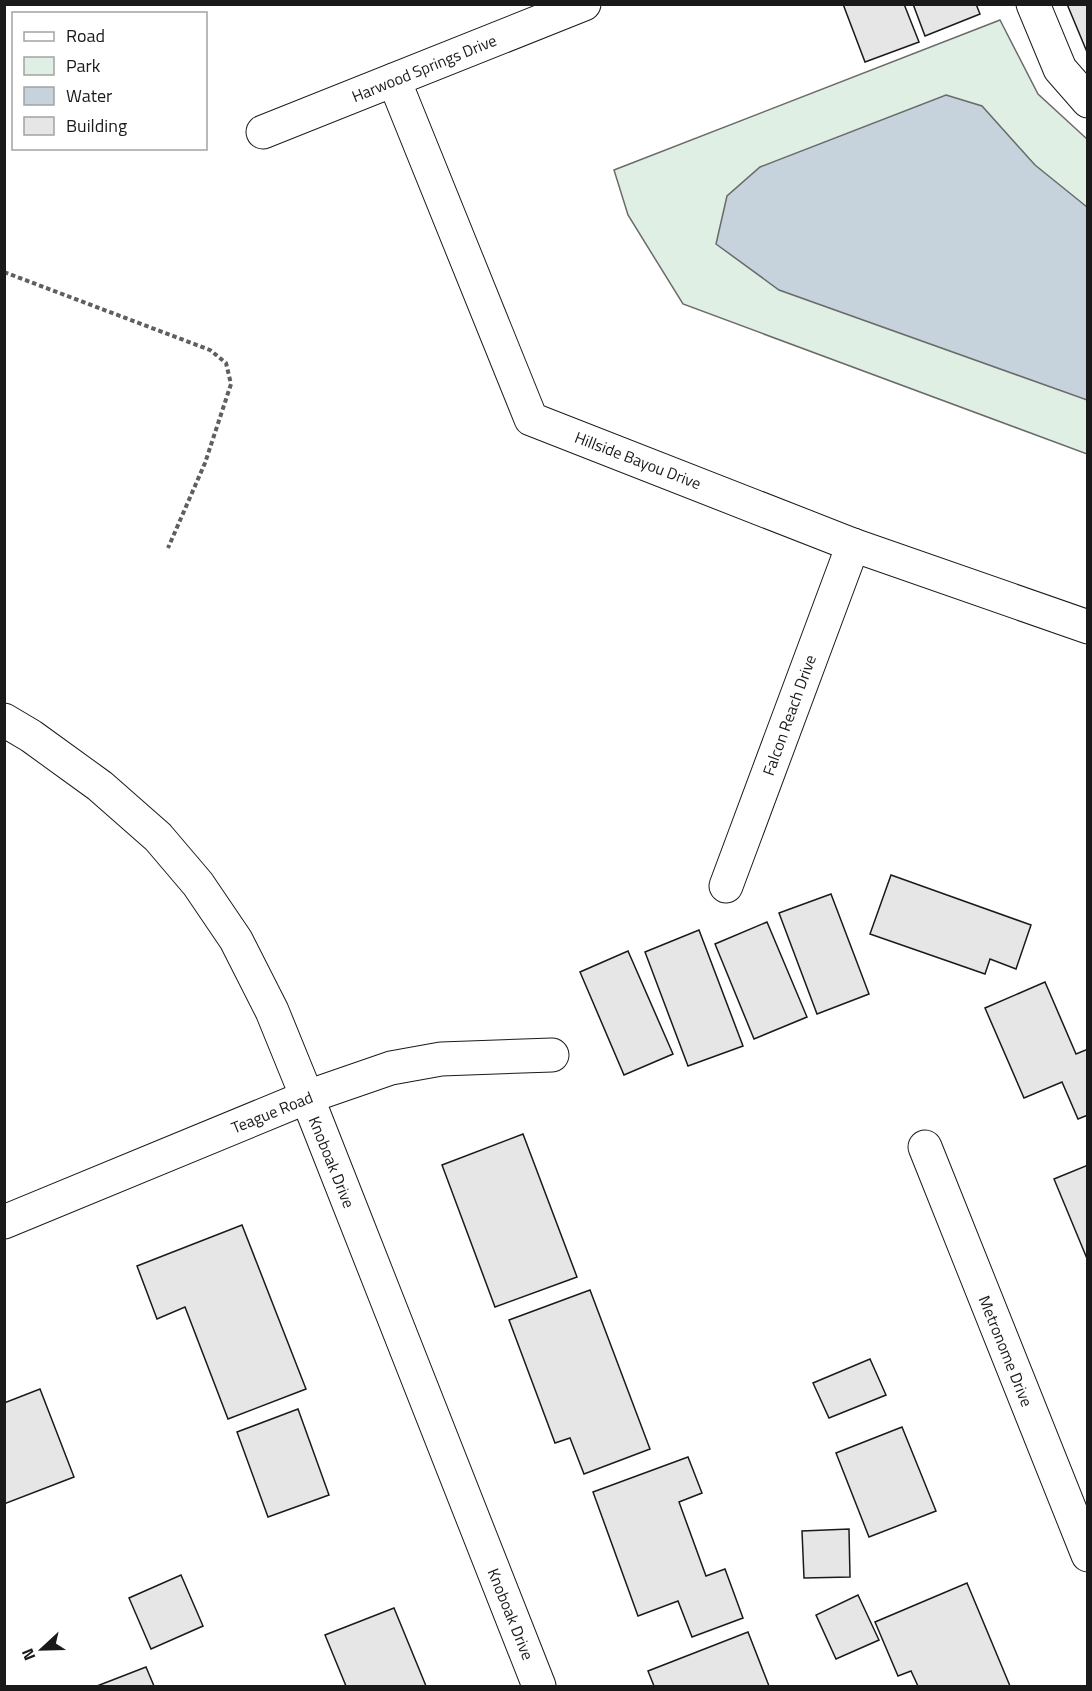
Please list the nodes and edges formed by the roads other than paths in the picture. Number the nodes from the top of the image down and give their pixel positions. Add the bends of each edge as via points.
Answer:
1 (584, 4) edge
2 (1033, 4) edge
3 (394, 80) junction
4 (1088, 101) edge
5 (263, 132) dead end
6 (853, 545) junction
7 (1088, 627) edge
8 (4, 720) edge
9 (726, 886) dead end
10 (552, 1055) dead end
11 (307, 1097) junction
12 (925, 1147) dead end
13 (4, 1222) edge
14 (1088, 1555) edge
15 (540, 1686) edge

1 - 3 street, Harwood Springs Drive
2 - 4 street via 1060,69
3 - 5 street, Harwood Springs Drive
3 - 6 street, Hillside Bayou Drive via 531,419
6 - 7 street, Hillside Bayou Drive
6 - 9 street, Falcon Reach Drive
8 - 11 street, Knoboak Drive via 100,786 158,837 198,885 236,940 272,1011
10 - 11 street, Teague Road via 475,1057 391,1068
11 - 13 street, Teague Road
11 - 15 street, Knoboak Drive
12 - 14 street, Metronome Drive

